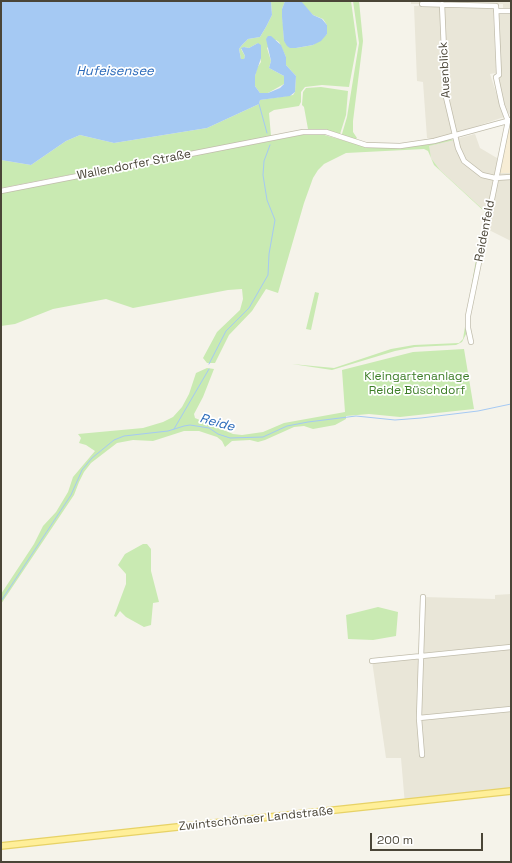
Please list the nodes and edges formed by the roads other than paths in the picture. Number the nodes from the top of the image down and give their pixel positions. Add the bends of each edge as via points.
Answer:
1 (422, 4) dead end
2 (442, 4) junction
3 (496, 11) junction
4 (511, 11) edge
5 (510, 120) edge
6 (455, 135) junction
7 (511, 177) edge
8 (495, 178) junction
9 (1, 191) edge
10 (471, 342) dead end
11 (423, 598) dead end
12 (511, 647) edge
13 (422, 656) junction
14 (372, 661) dead end
15 (511, 708) edge
16 (419, 718) junction
17 (422, 756) dead end
18 (511, 791) edge
19 (1, 846) edge

1 - 2 street
2 - 3 street via 496,6
2 - 6 street, Auenblick via 446,97
3 - 4 street
3 - 5 street via 499,75 496,77 502,104
5 - 6 street, Wallendorfer Straße
5 - 8 street, Reidenfeld
6 - 8 street, Auenblick via 464,161 482,175
6 - 9 street, Wallendorfer Straße via 415,144 384,146 366,145 318,131 303,132
7 - 8 street
8 - 10 street, Reidenfeld via 468,316
11 - 13 street
12 - 13 street
13 - 14 street
13 - 16 street
15 - 16 street
16 - 17 street
18 - 19 main road, Zwintschönaer Landstraße

